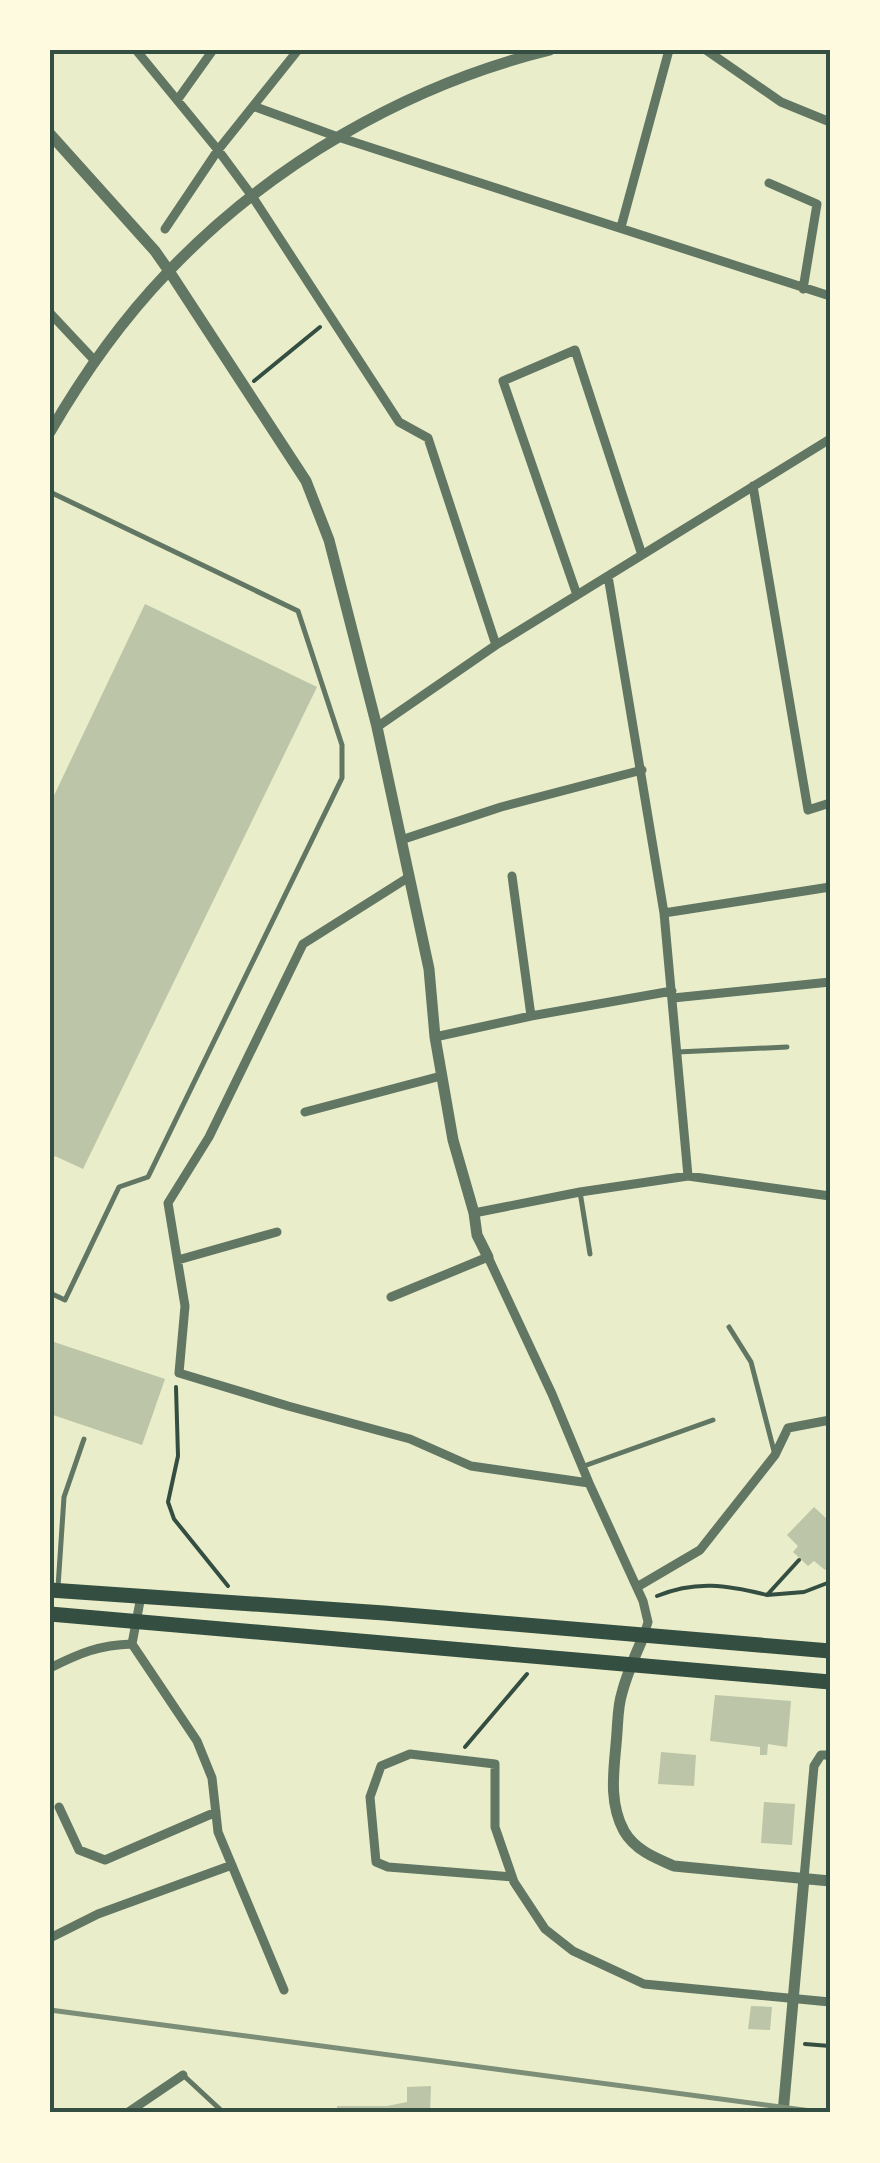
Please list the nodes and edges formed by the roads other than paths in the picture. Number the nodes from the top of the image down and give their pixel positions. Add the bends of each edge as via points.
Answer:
1 (136, 50) edge
2 (213, 50) edge
3 (298, 50) edge
4 (550, 50) edge
5 (670, 50) edge
6 (706, 50) edge
7 (178, 99) junction
8 (253, 106) junction
9 (830, 122) edge
10 (50, 134) edge
11 (338, 137) junction
12 (218, 150) junction
13 (769, 183) dead end
14 (252, 196) junction
15 (817, 204) junction
16 (830, 207) edge
17 (621, 227) junction
18 (165, 229) dead end
19 (169, 271) junction
20 (803, 288) junction
21 (830, 296) edge
22 (50, 314) edge
23 (95, 361) junction
24 (50, 432) edge
25 (830, 438) edge
26 (753, 486) junction
27 (50, 492) edge
28 (642, 555) junction
29 (608, 576) junction
30 (577, 595) junction
31 (496, 646) junction
32 (376, 727) junction
33 (642, 770) junction
34 (830, 804) edge
35 (401, 840) junction
36 (512, 876) dead end
37 (409, 877) junction
38 (830, 887) edge
39 (664, 913) junction
40 (830, 982) edge
41 (672, 995) junction
42 (531, 1016) junction
43 (435, 1037) junction
44 (787, 1047) dead end
45 (677, 1052) junction
46 (442, 1076) junction
47 (305, 1112) dead end
48 (688, 1176) junction
49 (580, 1192) junction
50 (830, 1196) edge
51 (474, 1213) junction
52 (276, 1232) dead end
53 (590, 1254) dead end
54 (488, 1257) junction
55 (178, 1260) junction
56 (50, 1293) edge
57 (392, 1297) dead end
58 (729, 1328) dead end
59 (713, 1420) dead end
60 (830, 1420) edge
61 (84, 1439) dead end
62 (775, 1454) junction
63 (582, 1466) junction
64 (588, 1483) junction
65 (637, 1587) junction
66 (54, 1590) edge
67 (141, 1596) junction
68 (50, 1614) edge
69 (137, 1622) junction
70 (644, 1635) junction
71 (132, 1644) junction
72 (830, 1651) edge
73 (631, 1665) junction
74 (50, 1668) edge
75 (830, 1682) edge
76 (830, 1756) edge
77 (59, 1806) dead end
78 (216, 1812) junction
79 (232, 1865) junction
80 (512, 1877) junction
81 (804, 1878) junction
82 (830, 1880) edge
83 (50, 1938) edge
84 (284, 1990) dead end
85 (792, 1998) junction
86 (830, 2002) edge
87 (183, 2075) joint
88 (127, 2113) edge
89 (224, 2113) edge
90 (783, 2113) edge

1 - 7 street
2 - 7 street
3 - 8 street
4 - 11 street via 472,74
5 - 17 street
6 - 9 street via 781,102
7 - 12 street
8 - 11 street
8 - 12 street
10 - 19 street
11 - 14 street
11 - 17 street
12 - 14 street
12 - 18 street
13 - 15 street
14 - 19 street
14 - 31 street via 399,422 428,438
15 - 16 street
15 - 20 street
17 - 20 street
19 - 23 street
19 - 32 street via 306,481 330,540
20 - 21 street
22 - 23 street
23 - 24 street
25 - 26 street
26 - 28 street
26 - 34 street via 808,810
27 - 56 lane via 298,612 342,745 342,778 148,1177 119,1187 65,1300
28 - 29 street
28 - 30 street via 575,350 503,381
29 - 30 street
29 - 33 street
30 - 31 street
31 - 32 street
32 - 35 street
33 - 35 street
33 - 39 street
35 - 37 street
36 - 42 street
37 - 43 street
37 - 55 street via 303,944 210,1137 168,1203
38 - 39 street
39 - 41 street
40 - 41 street
41 - 42 street
41 - 45 street
42 - 43 street
43 - 46 street
44 - 45 lane
45 - 48 street
46 - 47 street
46 - 51 street
48 - 49 street
48 - 50 street
49 - 51 street
49 - 53 lane
51 - 54 street
52 - 55 street
54 - 57 street
54 - 63 street
55 - 64 street via 185,1306 179,1372 410,1439 471,1466
58 - 62 lane via 752,1362
59 - 63 lane
60 - 62 street via 788,1428
61 - 66 lane via 64,1497
62 - 65 street via 700,1550
63 - 64 street
64 - 65 street
65 - 70 street via 648,1622
66 - 67 highway
67 - 69 street
67 - 70 highway
68 - 69 highway
69 - 71 street
69 - 73 highway
70 - 72 highway
70 - 73 street
71 - 74 street via 86,1650
71 - 78 street via 196,1741 212,1778
73 - 75 highway
73 - 81 street via 620,1697 613,1786 618,1816 636,1847 674,1866
76 - 81 street via 821,1755 814,1766
77 - 78 street via 78,1850 105,1860
78 - 79 street
79 - 83 street
79 - 84 street
80 - 80 street via 376,1862 370,1796 380,1766 410,1754 494,1764 496,1827
80 - 85 street via 545,1930 611,1970 644,1984
81 - 82 street
81 - 85 street
85 - 86 street
85 - 90 street
87 - 88 street
87 - 89 lane

